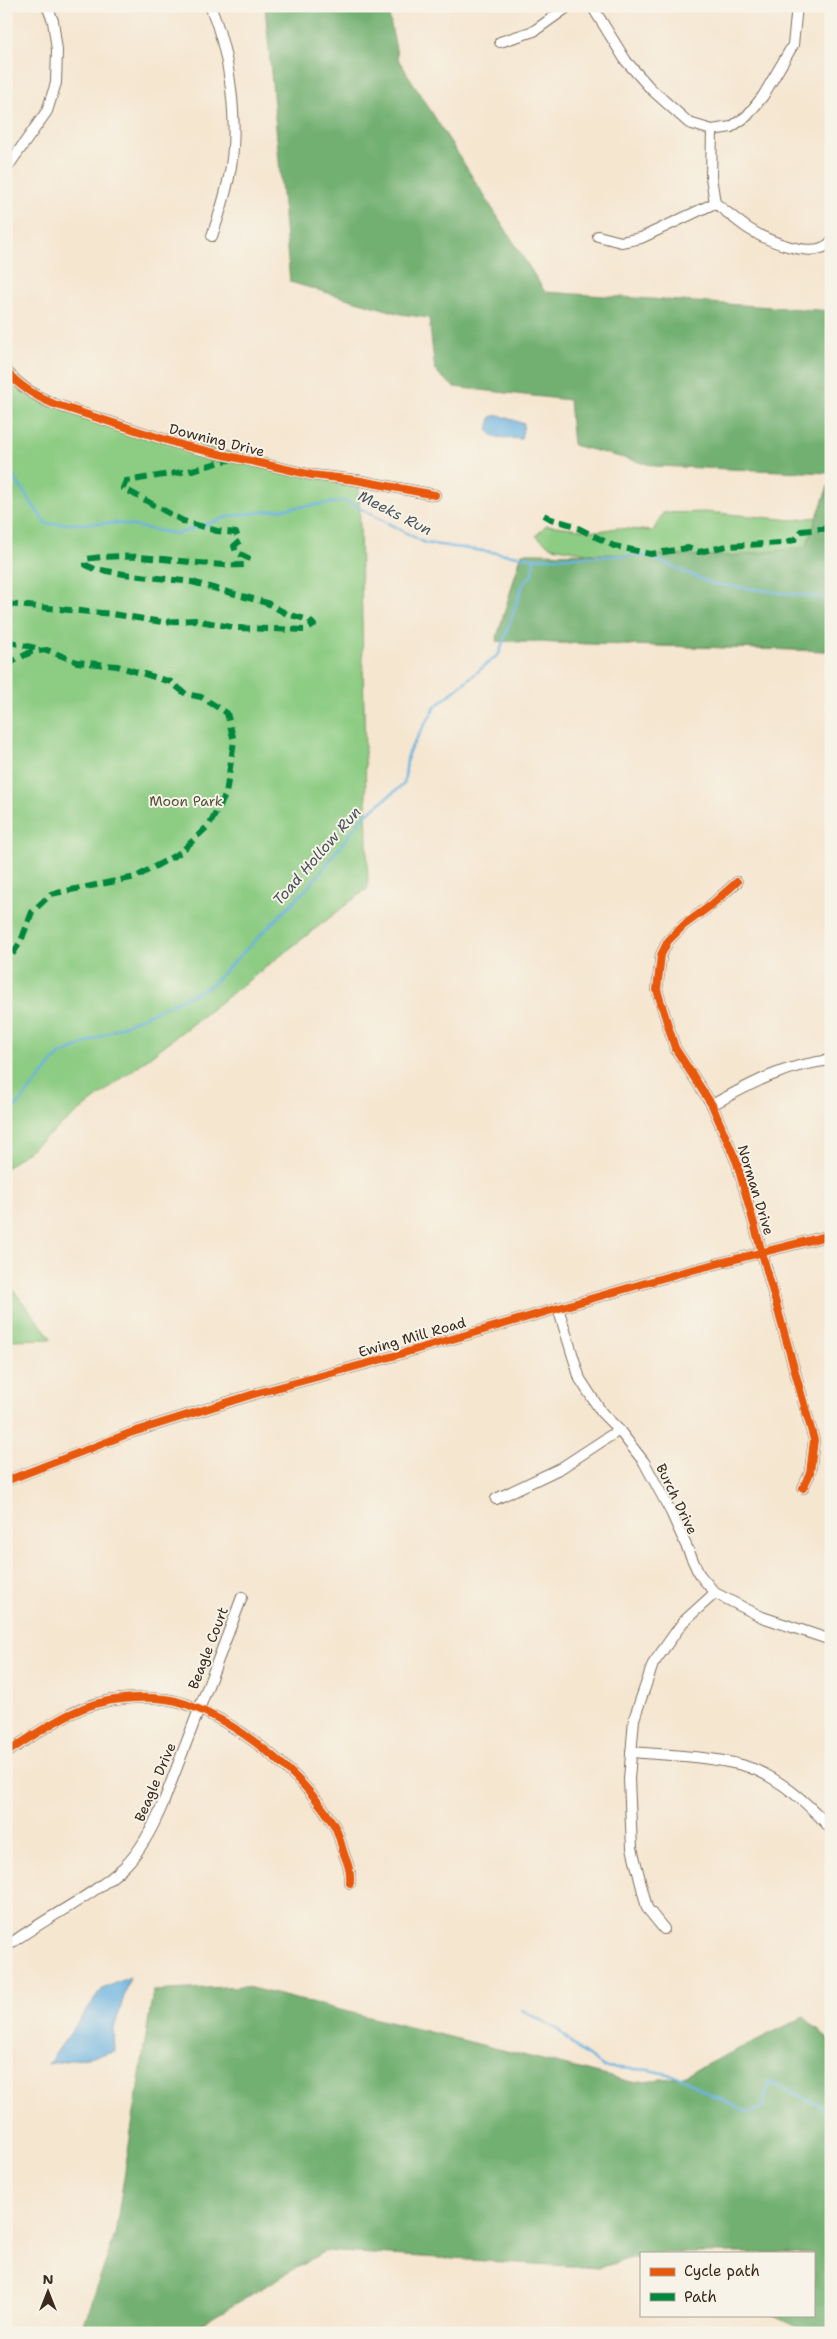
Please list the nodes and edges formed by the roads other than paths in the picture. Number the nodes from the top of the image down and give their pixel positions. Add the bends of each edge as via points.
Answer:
1 (47, 6) edge
2 (210, 6) edge
3 (569, 6) edge
4 (592, 6) edge
5 (797, 6) edge
6 (500, 42) dead end
7 (712, 130) junction
8 (6, 168) edge
9 (714, 203) junction
10 (212, 236) dead end
11 (598, 236) dead end
12 (831, 242) edge
13 (6, 371) edge
14 (435, 495) dead end
15 (737, 882) dead end
16 (831, 1060) edge
17 (712, 1105) junction
18 (831, 1235) edge
19 (762, 1253) junction
20 (558, 1308) junction
21 (619, 1430) junction
22 (6, 1480) edge
23 (803, 1488) dead end
24 (496, 1499) dead end
25 (716, 1593) junction
26 (242, 1597) dead end
27 (831, 1640) edge
28 (200, 1709) junction
29 (631, 1752) junction
30 (6, 1753) edge
31 (831, 1829) edge
32 (350, 1883) dead end
33 (664, 1929) dead end
34 (6, 1948) edge

1 - 8 street via 53,21 57,50 56,83 47,111
2 - 10 street via 230,75 233,124 230,175
3 - 6 street via 534,31
4 - 7 street via 626,60 652,89 690,123
5 - 7 street via 793,45 764,96 747,116 731,127
7 - 9 street
9 - 11 street via 640,238 620,242
9 - 12 street via 750,230 792,248 811,250
13 - 14 street, Downing Drive via 34,396 185,446 312,475
15 - 17 street, Norman Drive via 668,941 661,955 656,990 675,1048
16 - 17 street via 805,1063 757,1080
17 - 19 street, Norman Drive via 737,1163
18 - 19 street, Ewing Mill Road
19 - 20 street, Ewing Mill Road
19 - 23 street, Norman Drive via 814,1440 810,1473
20 - 21 street, Burch Drive via 580,1379 602,1413
20 - 22 street, Ewing Mill Road via 254,1394 130,1433
21 - 24 street via 561,1468
21 - 25 street, Burch Drive via 644,1462 699,1574
25 - 27 street, Burch Drive via 762,1617
25 - 29 street via 683,1622 653,1664 634,1719
26 - 28 street, Beagle Court
28 - 30 street via 157,1698 121,1699 85,1706
28 - 32 street via 262,1748 314,1798 335,1826 351,1874
28 - 34 street, Beagle Drive via 154,1824 125,1866 92,1892 34,1926
29 - 31 street via 742,1765 779,1782
29 - 33 street via 632,1848 647,1908

